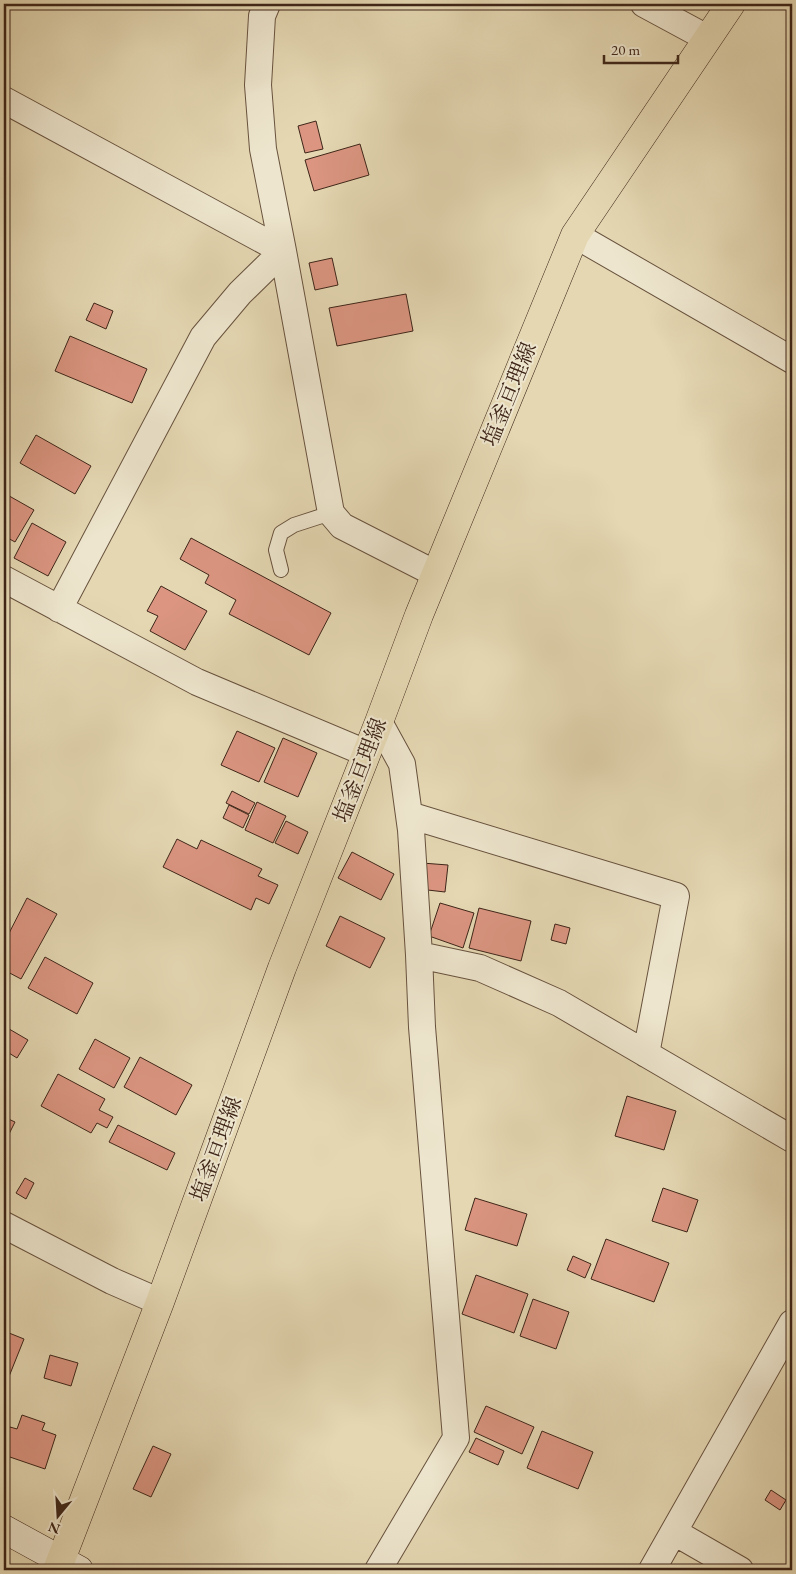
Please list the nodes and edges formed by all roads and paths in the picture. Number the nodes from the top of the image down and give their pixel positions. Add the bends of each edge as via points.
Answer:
1 (267, 4) edge
2 (644, 4) edge
3 (731, 4) edge
4 (708, 38) junction
5 (4, 100) edge
6 (574, 235) junction
7 (284, 251) junction
8 (792, 360) edge
9 (331, 513) junction
10 (281, 570) dead end
11 (436, 574) junction
12 (4, 579) edge
13 (59, 609) junction
14 (378, 722) junction
15 (366, 753) junction
16 (409, 815) junction
17 (419, 954) junction
18 (646, 1054) junction
19 (792, 1139) edge
20 (4, 1224) edge
21 (160, 1302) junction
22 (792, 1323) edge
23 (4, 1529) edge
24 (674, 1532) junction
25 (66, 1567) edge
26 (378, 1570) edge
27 (652, 1570) edge
28 (740, 1570) edge

1 - 7 street via 262,16 258,85 263,149
2 - 4 street
3 - 4 main road, 塩釜亘理線
4 - 6 main road, 塩釜亘理線
5 - 7 street
6 - 8 street
6 - 11 main road, 塩釜亘理線
7 - 9 street
7 - 13 street via 240,294 203,337
9 - 10 lane via 294,525 281,533 276,550
9 - 11 street via 342,526
11 - 14 main road, 塩釜亘理線
12 - 13 street
13 - 15 street via 197,682
14 - 15 main road, 塩釜亘理線
14 - 16 street via 402,764
15 - 21 main road, 塩釜亘理線 via 282,968
16 - 17 street
16 - 18 street via 676,896
17 - 18 street via 480,968 559,1003
17 - 26 street via 422,1027 456,1438
18 - 19 street
20 - 21 street via 112,1281
21 - 25 main road, 塩釜亘理線
22 - 24 street
23 - 25 main road
24 - 27 street
24 - 28 street

